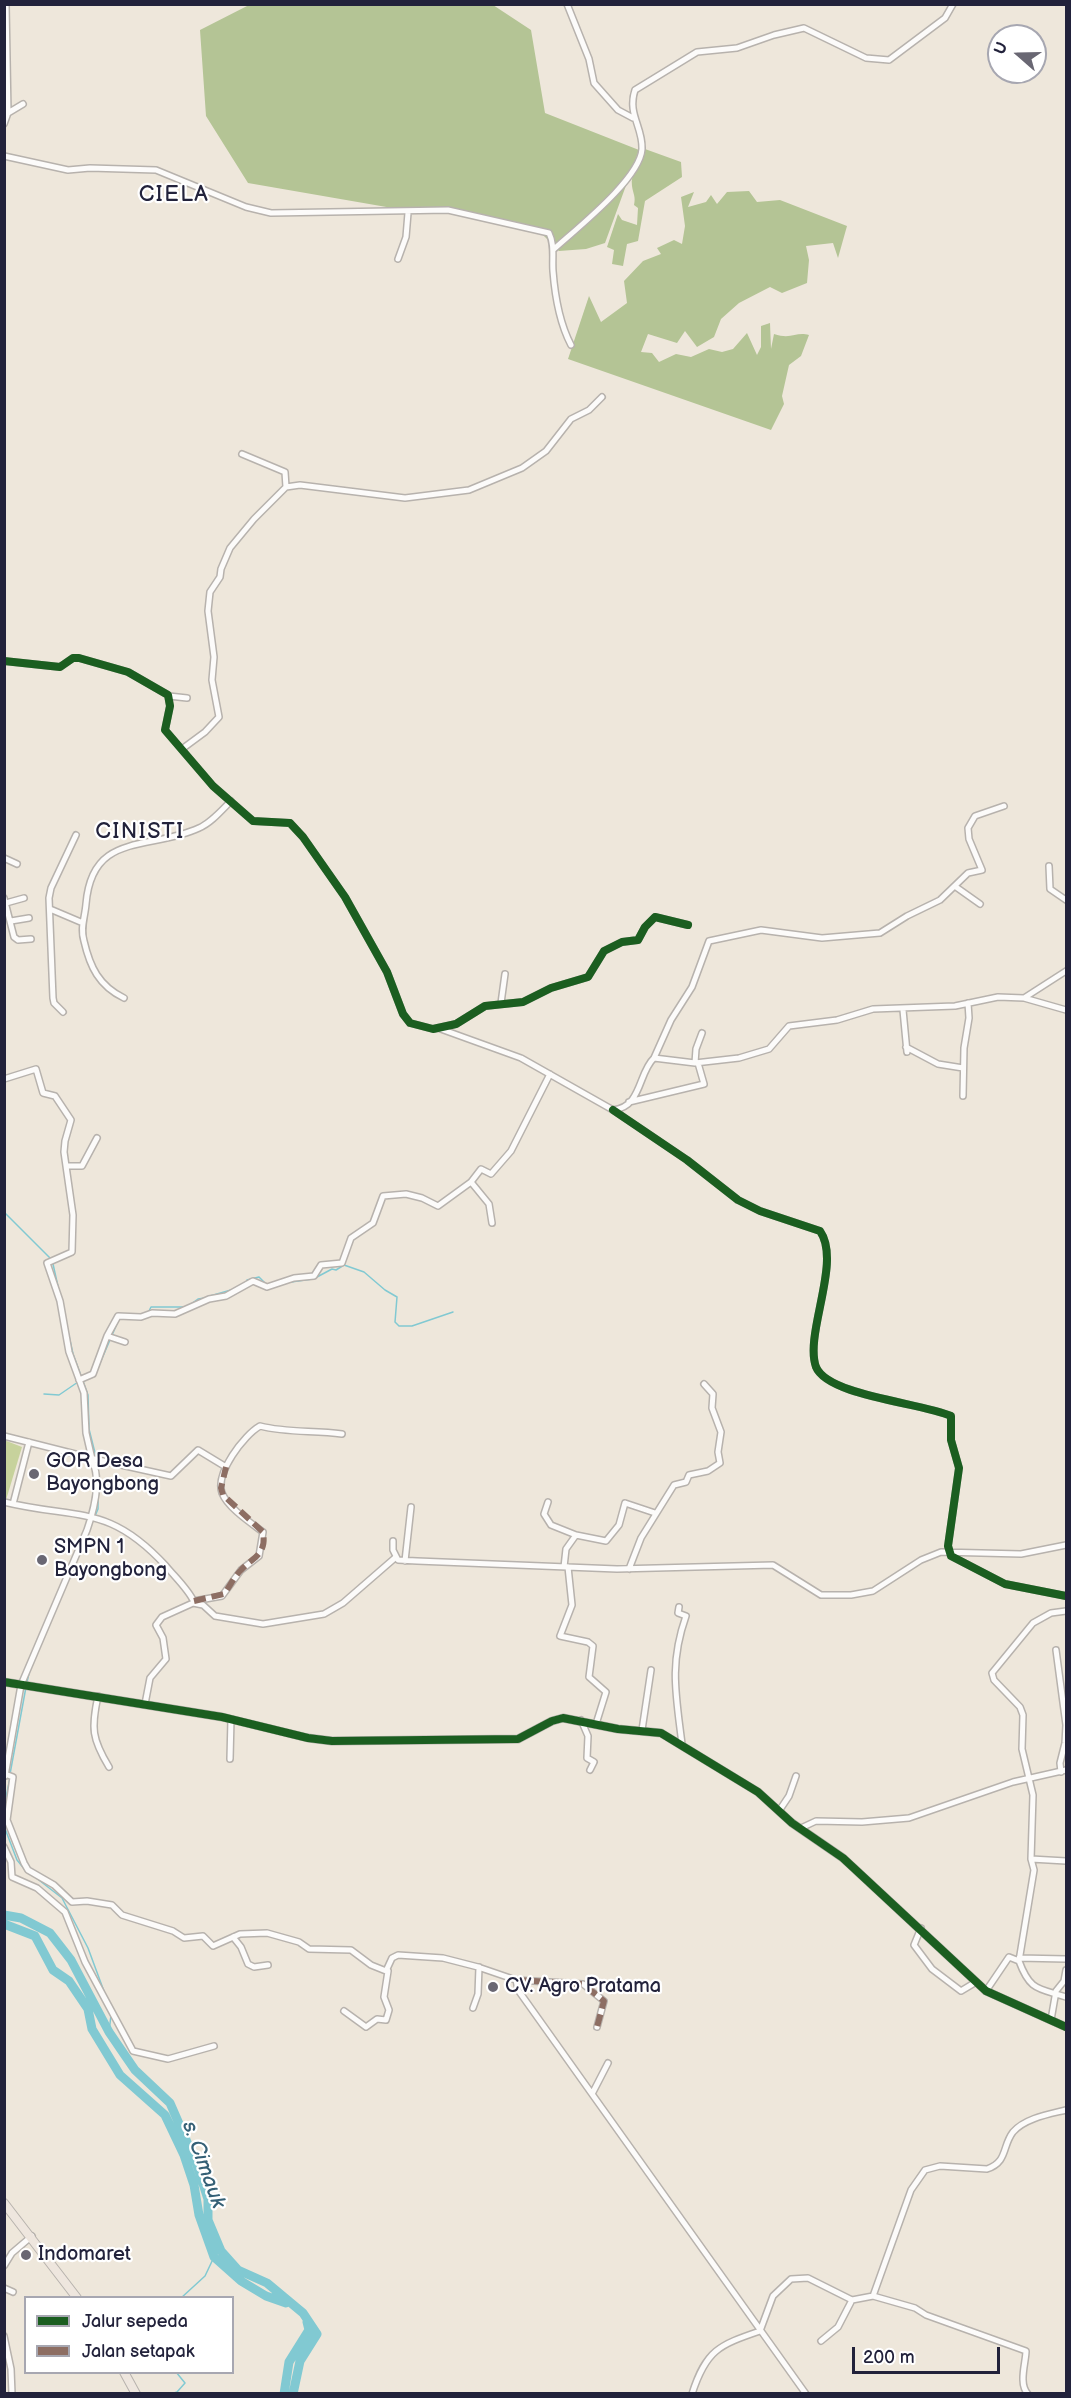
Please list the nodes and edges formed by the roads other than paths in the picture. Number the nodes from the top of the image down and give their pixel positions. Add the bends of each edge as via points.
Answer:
1 (567, 4) edge
2 (953, 4) edge
3 (6, 5) edge
4 (23, 104) dead end
5 (8, 112) junction
6 (633, 118) junction
7 (4, 124) edge
8 (4, 156) edge
9 (408, 213) junction
10 (554, 250) junction
11 (398, 259) dead end
12 (570, 345) dead end
13 (602, 397) dead end
14 (242, 454) dead end
15 (286, 487) junction
16 (4, 661) edge
17 (169, 696) junction
18 (187, 698) dead end
19 (182, 749) junction
20 (231, 801) junction
21 (1004, 806) dead end
22 (76, 835) dead end
23 (4, 858) edge
24 (17, 864) dead end
25 (1049, 866) dead end
26 (956, 887) junction
27 (24, 898) dead end
28 (5, 900) edge
29 (1066, 900) edge
30 (980, 904) dead end
31 (50, 909) junction
32 (29, 918) dead end
33 (11, 921) junction
34 (83, 923) junction
35 (688, 925) dead end
36 (32, 939) dead end
37 (1066, 971) edge
38 (506, 974) dead end
39 (124, 998) dead end
40 (1024, 998) junction
41 (501, 1003) junction
42 (968, 1003) junction
43 (903, 1010) junction
44 (1066, 1010) edge
45 (63, 1012) dead end
46 (438, 1028) junction
47 (702, 1033) dead end
48 (654, 1058) junction
49 (697, 1063) junction
50 (963, 1068) junction
51 (550, 1074) junction
52 (4, 1079) edge
53 (963, 1096) dead end
54 (629, 1102) junction
55 (613, 1110) junction
56 (97, 1138) dead end
57 (66, 1166) junction
58 (471, 1182) junction
59 (492, 1223) dead end
60 (107, 1336) junction
61 (125, 1342) dead end
62 (81, 1381) junction
63 (704, 1384) dead end
64 (342, 1434) dead end
65 (4, 1436) edge
66 (29, 1442) junction
67 (95, 1459) junction
68 (226, 1467) junction
69 (4, 1502) edge
70 (548, 1502) dead end
71 (13, 1504) junction
72 (411, 1507) dead end
73 (655, 1513) junction
74 (95, 1516) junction
75 (576, 1535) junction
76 (393, 1541) dead end
77 (1066, 1545) edge
78 (949, 1551) junction
79 (396, 1557) junction
80 (405, 1560) junction
81 (566, 1567) junction
82 (629, 1569) junction
83 (1066, 1596) edge
84 (194, 1602) junction
85 (679, 1607) dead end
86 (1066, 1611) edge
87 (1056, 1650) dead end
88 (651, 1670) dead end
89 (4, 1682) edge
90 (23, 1685) junction
91 (98, 1696) junction
92 (145, 1704) junction
93 (231, 1719) junction
94 (580, 1720) junction
95 (596, 1724) junction
96 (642, 1730) junction
97 (8, 1732) edge
98 (682, 1744) junction
99 (230, 1759) dead end
100 (109, 1767) dead end
101 (590, 1770) dead end
102 (1064, 1771) edge
103 (7, 1775) edge
104 (796, 1776) dead end
105 (1029, 1779) junction
106 (779, 1811) junction
107 (801, 1828) junction
108 (4, 1847) edge
109 (1031, 1859) junction
110 (1066, 1861) edge
111 (4, 1875) edge
112 (12, 1877) junction
113 (65, 1903) junction
114 (921, 1929) junction
115 (233, 1937) junction
116 (1019, 1959) junction
117 (1066, 1959) edge
118 (268, 1965) dead end
119 (479, 1967) junction
120 (1066, 1970) edge
121 (387, 1971) junction
122 (516, 1980) junction
123 (976, 1982) junction
124 (986, 1991) junction
125 (1055, 1994) junction
126 (1066, 1997) edge
127 (473, 2007) dead end
128 (344, 2011) dead end
129 (1051, 2020) junction
130 (597, 2027) dead end
131 (1066, 2027) edge
132 (214, 2046) dead end
133 (608, 2063) dead end
134 (592, 2094) junction
135 (1066, 2110) edge
136 (4, 2203) edge
137 (32, 2236) junction
138 (4, 2266) edge
139 (4, 2288) edge
140 (13, 2292) dead end
141 (76, 2296) edge
142 (873, 2296) junction
143 (852, 2300) junction
144 (760, 2331) junction
145 (4, 2336) edge
146 (821, 2341) dead end
147 (125, 2374) edge
148 (12, 2394) edge
149 (136, 2394) edge
150 (692, 2394) edge
151 (806, 2394) edge
152 (1028, 2394) edge

1 - 6 street via 589,59 594,83 618,110
2 - 6 street via 945,18 889,60 866,58 804,28 737,48 697,52 635,90
3 - 5 street
4 - 5 street
5 - 7 street
6 - 10 street via 642,147 633,171
8 - 9 street via 68,170 156,170 270,213
9 - 10 street via 456,211 549,233
9 - 11 street via 406,237
10 - 12 street via 560,322
13 - 15 street via 565,424 546,451 522,468 469,490 405,498 300,484
14 - 15 street via 285,472
15 - 19 street via 230,548 210,592 207,611 219,717
16 - 17 street via 60,668 79,658 128,672
17 - 18 street
17 - 19 street via 165,730
19 - 20 street
20 - 34 street via 201,828 119,849 106,858 89,879
20 - 46 street via 253,821 295,826 345,897 387,972 407,1021
21 - 26 street via 972,819 967,832 982,869 966,874
22 - 31 street via 51,888
23 - 24 street
25 - 29 street via 1050,889
26 - 30 street
26 - 48 street via 879,933 822,938 761,930 709,941 694,983
27 - 28 street
28 - 33 street
31 - 34 street
31 - 45 street via 53,998
32 - 33 street
33 - 36 street via 15,939
34 - 39 street via 82,933 93,970 111,992
35 - 41 street via 655,917 634,942 622,942 604,951 588,977 545,990 523,1002
37 - 40 street
38 - 41 street
40 - 42 street
40 - 44 street
41 - 46 street via 485,1006 456,1024
42 - 43 street
42 - 50 street
43 - 49 street via 873,1010 837,1020 789,1026 765,1051
43 - 50 street via 907,1049 938,1064
46 - 51 street via 508,1053
47 - 49 street via 696,1049
48 - 49 street
48 - 54 street via 637,1094
49 - 54 street via 704,1084
50 - 53 street
51 - 55 street
51 - 58 street via 511,1151 491,1174 482,1169
52 - 57 street via 36,1069 43,1093 55,1096 67,1112 71,1120 64,1141
54 - 55 street
55 - 78 street via 738,1200 820,1232 825,1238 827,1256 815,1364 825,1378 843,1388 951,1416 951,1440 958,1468
56 - 57 street via 83,1166
57 - 62 street via 73,1215 72,1252 47,1261 60,1301 69,1352
58 - 59 street via 489,1204
58 - 60 street via 436,1207 416,1196 383,1196 373,1223 351,1238 343,1262 321,1264 314,1276 267,1287 253,1281 226,1296 207,1299 175,1314 118,1316
60 - 61 street
60 - 62 street via 93,1374
62 - 67 street via 86,1433
63 - 73 street via 713,1394 712,1408 721,1430 720,1463 675,1484
64 - 68 street via 314,1430 282,1432 260,1426 245,1437
65 - 66 street
66 - 67 street
66 - 71 street
67 - 68 street via 171,1476 198,1450
67 - 74 street
68 - 84 street via 223,1495 264,1536 259,1556 241,1570 224,1594
69 - 71 street
70 - 75 street via 544,1514 550,1524
71 - 74 street
72 - 80 street
73 - 75 street via 626,1503 619,1525 606,1542
73 - 82 street
74 - 84 street via 146,1546
74 - 90 street
75 - 81 street via 566,1549
76 - 79 street
77 - 78 street via 1021,1554
78 - 82 street via 921,1560 873,1591 851,1595 821,1595 772,1565
78 - 83 street via 957,1561 1005,1584
79 - 80 street
79 - 84 street via 332,1611 300,1619 263,1624 215,1616
80 - 81 street
81 - 82 street
81 - 95 street via 572,1605 560,1636 593,1646 589,1677 606,1692
84 - 92 street via 157,1621 166,1659 150,1678
85 - 98 street via 678,1613 686,1616 675,1654 678,1663 674,1681
86 - 105 street via 1051,1613 1033,1623 992,1673 1023,1715 1022,1749
87 - 102 street via 1066,1725 1060,1762
88 - 96 street
89 - 90 street
90 - 91 street
90 - 97 street
91 - 92 street
91 - 100 street via 93,1723 96,1744
92 - 93 street
93 - 94 street via 332,1741 518,1738 552,1721
93 - 99 street
94 - 95 street
94 - 101 street via 588,1736 587,1758 594,1762
95 - 96 street
96 - 98 street via 656,1731
97 - 103 street
98 - 106 street via 758,1792
102 - 105 street
103 - 113 street via 7,1820 24,1863 54,1885
104 - 106 street
105 - 107 street via 909,1818 816,1821
105 - 109 street via 1033,1803
106 - 107 street
107 - 114 street via 843,1858
108 - 112 street
109 - 110 street
109 - 116 street via 1034,1870
111 - 112 street
112 - 113 street
113 - 115 street via 87,1900 112,1905 122,1915 184,1938 203,1936 213,1946
113 - 132 street via 85,1962 133,2051 168,2059
114 - 123 street
114 - 123 street via 914,1944 932,1969 961,1991
115 - 118 street via 248,1964
115 - 121 street via 267,1933 309,1949 351,1950
116 - 117 street
116 - 124 street via 1009,1958
116 - 125 street via 1028,1983
119 - 121 street via 443,1958 398,1955 392,1958
119 - 122 street
119 - 127 street via 478,1994
120 - 125 street via 1065,1980
121 - 128 street via 386,2020 378,2019 366,2027
122 - 130 street via 586,1985 604,2001
122 - 134 street via 518,1990
123 - 124 street
124 - 129 street
125 - 126 street
125 - 129 street
129 - 131 street
133 - 134 street
134 - 144 street
135 - 142 street via 1018,2127 1010,2136 1003,2158 987,2169 940,2166 925,2170 911,2190
136 - 137 main road
137 - 138 street via 12,2253
137 - 141 main road
139 - 140 street
142 - 143 street
142 - 152 street via 1026,2351 1023,2385
143 - 144 street via 808,2278 791,2279 773,2296
143 - 146 street via 838,2327
144 - 150 street via 711,2353
144 - 151 street
145 - 148 street
147 - 149 main road

